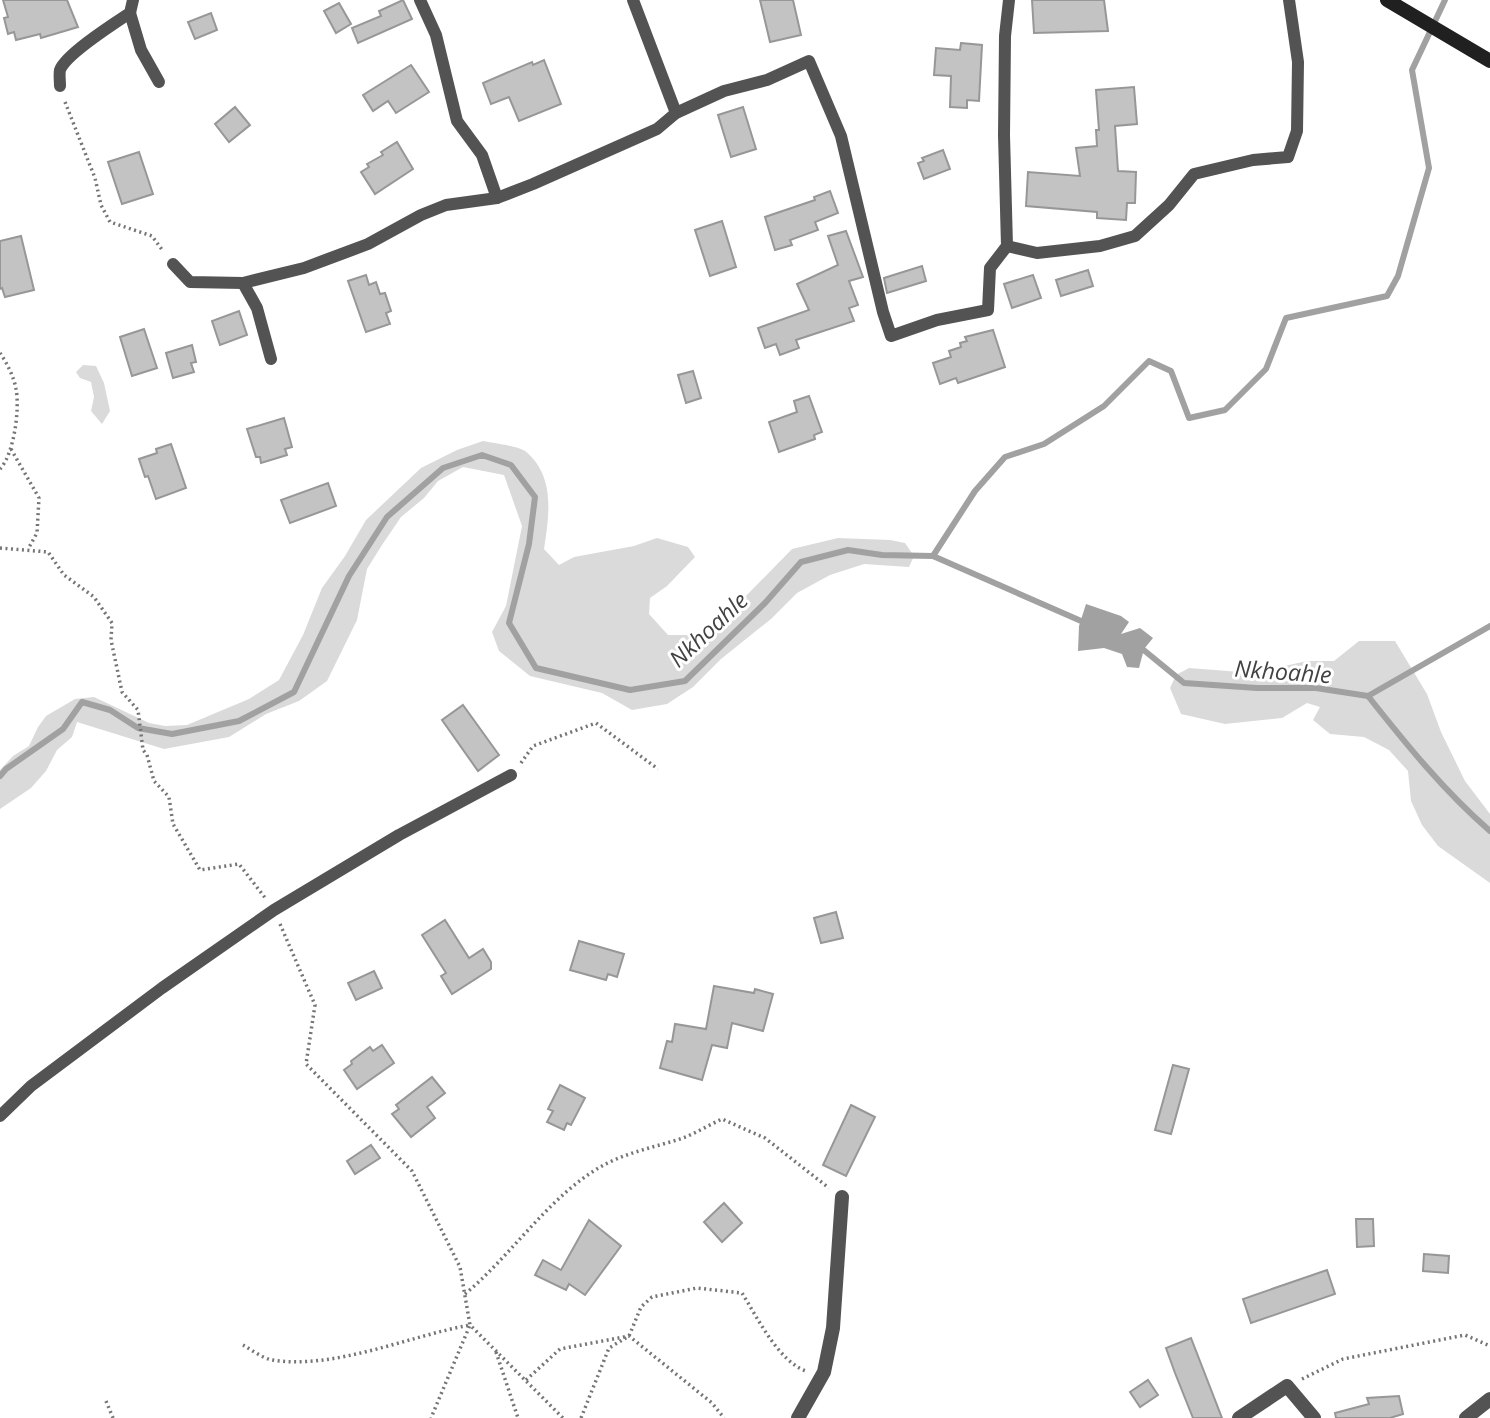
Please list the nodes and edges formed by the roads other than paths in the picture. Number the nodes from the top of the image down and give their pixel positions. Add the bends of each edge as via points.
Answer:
1 (420, 0) edge
2 (633, 0) edge
3 (1009, 0) edge
4 (1289, 0) edge
5 (1389, 1) edge
6 (132, 6) edge
7 (1490, 61) edge
8 (159, 82) dead end
9 (60, 86) road end
10 (676, 114) junction
11 (497, 198) junction
12 (1007, 246) junction
13 (173, 264) road end
14 (243, 283) junction
15 (271, 359) dead end
16 (512, 775) road end
17 (0, 1116) edge
18 (842, 1197) road end
19 (1490, 1399) edge
20 (798, 1418) edge
21 (1239, 1418) edge
22 (1314, 1418) edge
23 (1466, 1418) edge

1 - 11 lane via 436,35 457,121 482,155
2 - 10 lane
3 - 12 lane via 1004,135
4 - 12 lane via 1298,62 1297,131 1288,157 1194,174 1135,236 1100,246 1037,253
5 - 7 street
6 - 8 lane via 141,50
6 - 9 lane via 66,61 60,71
10 - 11 lane via 657,129
10 - 12 lane via 724,91 767,80 809,61 841,136 891,336 937,320 988,310 990,268
11 - 14 lane via 446,205 368,244 304,268
13 - 14 lane via 190,282
14 - 15 lane via 257,308
16 - 17 lane via 399,835 274,910 42,1078
18 - 20 street via 833,1328 822,1376
19 - 23 street
21 - 22 street via 1287,1386

